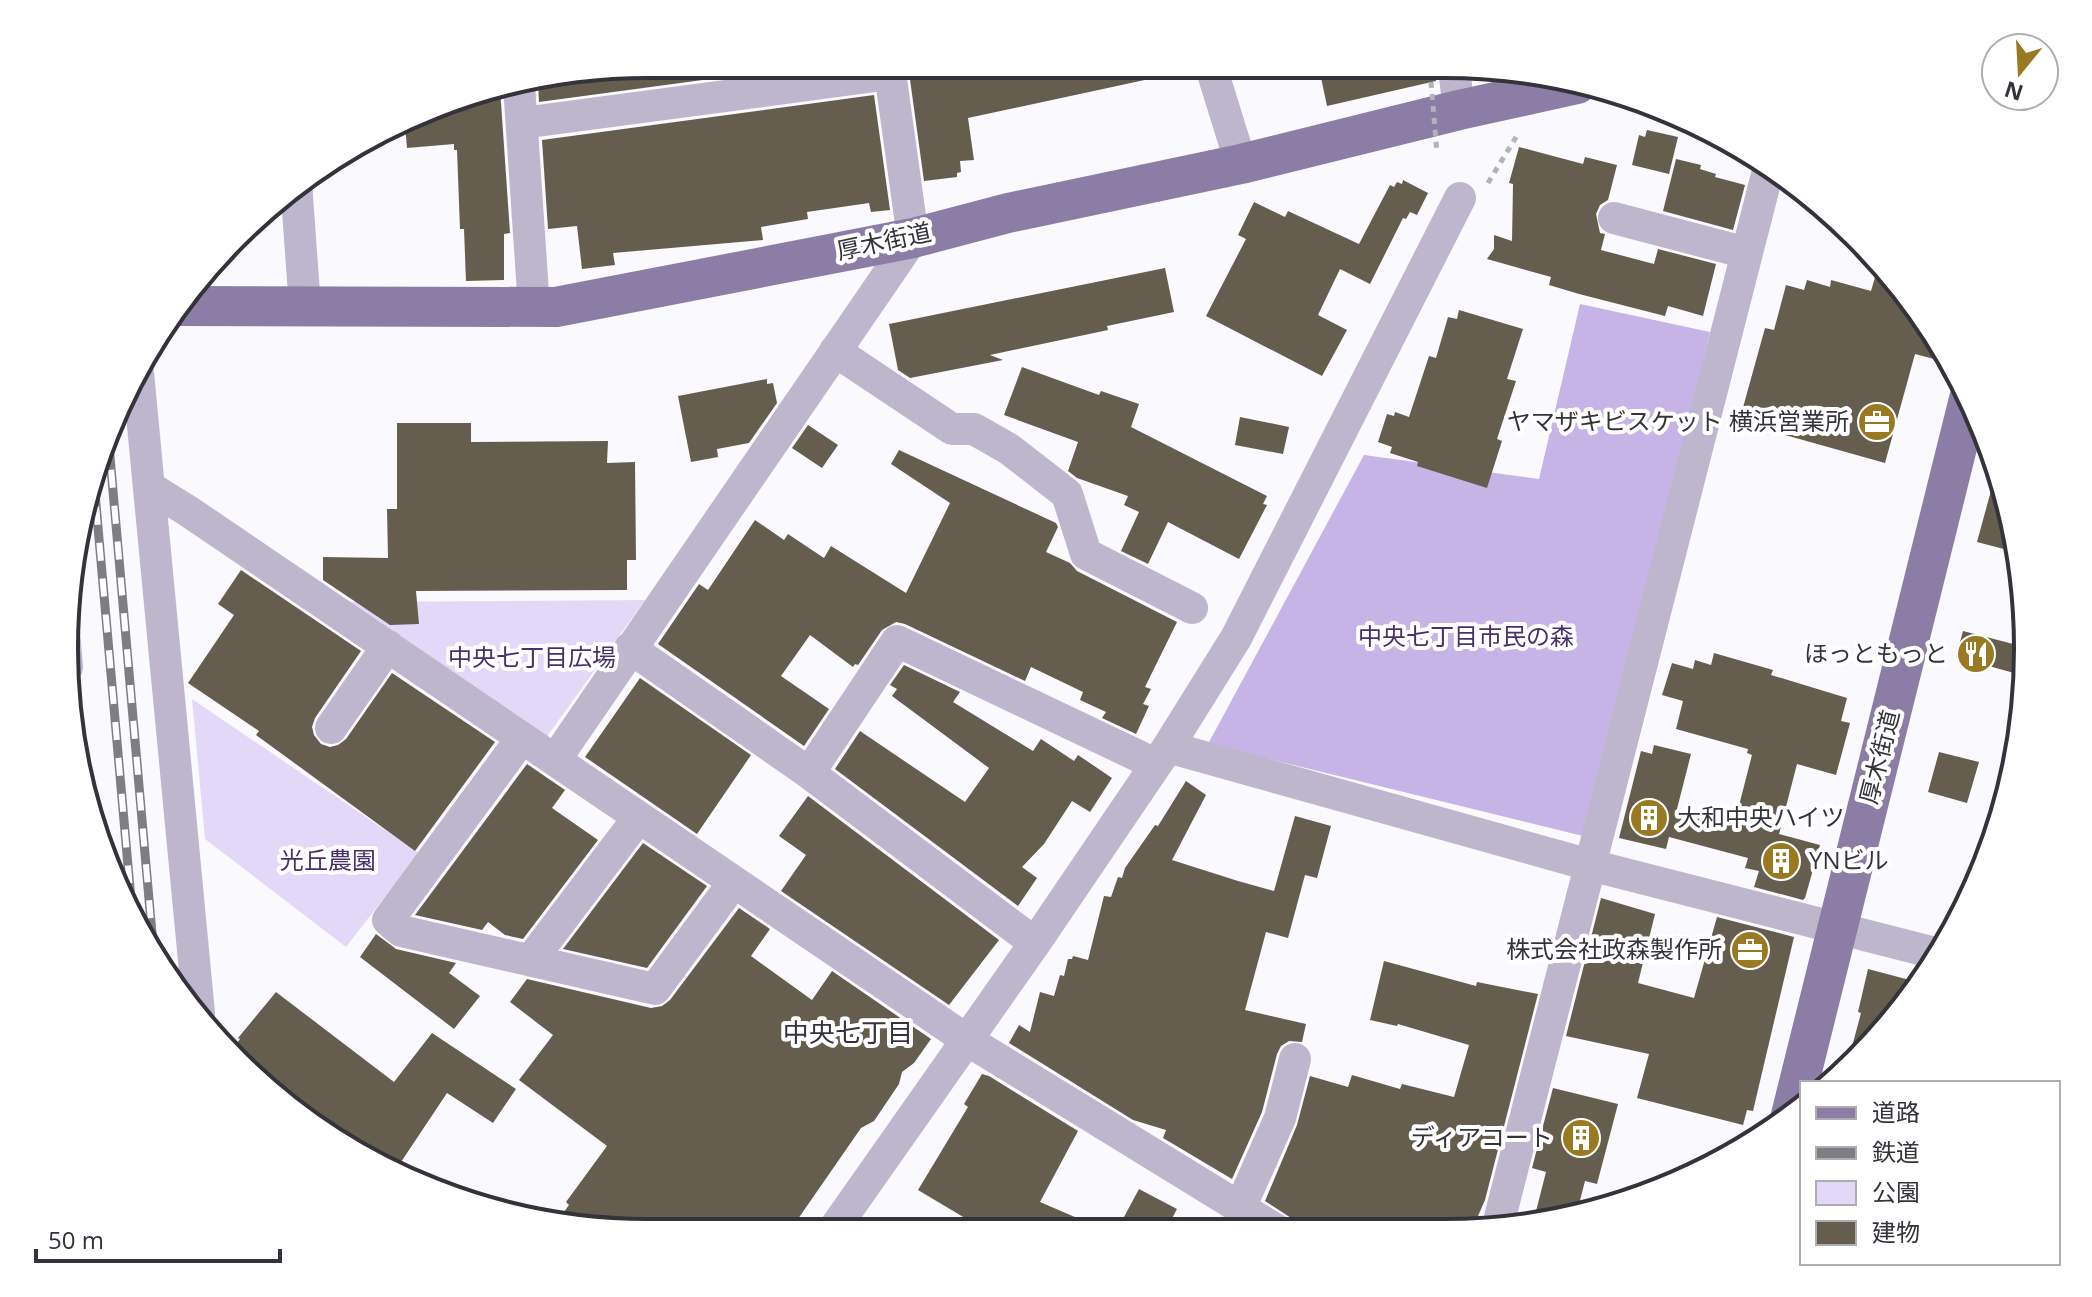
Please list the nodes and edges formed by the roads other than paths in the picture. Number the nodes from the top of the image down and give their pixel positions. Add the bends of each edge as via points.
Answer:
1 (834, 78) edge
2 (890, 78) edge
3 (1214, 78) edge
4 (1531, 85) edge
5 (1448, 87) edge
6 (520, 93) edge
7 (522, 123) junction
8 (1241, 164) junction
9 (1766, 178) edge
10 (1460, 198) dead end
11 (297, 199) edge
12 (1614, 218) dead end
13 (913, 238) junction
14 (1747, 253) junction
15 (192, 306) edge
16 (305, 307) junction
17 (534, 308) junction
18 (835, 351) junction
19 (140, 390) edge
20 (1965, 417) edge
21 (151, 488) junction
22 (1192, 608) dead end
23 (388, 646) junction
24 (630, 648) junction
25 (331, 728) dead end
26 (522, 738) junction
27 (1162, 756) junction
28 (555, 760) junction
29 (809, 773) junction
30 (639, 817) junction
31 (1590, 865) junction
32 (734, 882) junction
33 (1838, 929) junction
34 (1035, 943) junction
35 (1927, 951) edge
36 (531, 960) junction
37 (198, 998) edge
38 (967, 1040) junction
39 (1295, 1059) dead end
40 (1795, 1097) edge
41 (1240, 1208) junction
42 (1500, 1216) edge
43 (841, 1219) edge
44 (1258, 1219) edge

1 - 7 street
2 - 13 street
3 - 8 street
4 - 5 main road, 厚木街道
5 - 8 main road, 厚木街道
6 - 7 street
7 - 17 street
8 - 13 main road, 厚木街道
9 - 14 street
10 - 27 street via 1236,638
11 - 16 street
12 - 14 street
13 - 17 main road, 厚木街道
13 - 18 street
14 - 31 street
15 - 16 main road, 厚木街道
16 - 17 main road, 厚木街道
18 - 22 street via 952,429 974,429 1009,449 1067,494 1086,554
18 - 24 street
19 - 21 street
20 - 33 main road, 厚木街道
21 - 23 street
21 - 37 street
23 - 25 street
23 - 26 street
24 - 28 street
24 - 29 street
26 - 28 street
26 - 36 street via 388,920 401,931
27 - 29 street via 897,641
27 - 31 street
27 - 34 street
28 - 30 street
29 - 34 street
30 - 32 street
30 - 36 street
31 - 33 street
31 - 42 street
32 - 36 street via 655,989
32 - 38 street
33 - 35 street
33 - 40 main road, 厚木街道
34 - 38 street
38 - 41 street
38 - 43 street
39 - 41 street via 1280,1118
41 - 44 street

